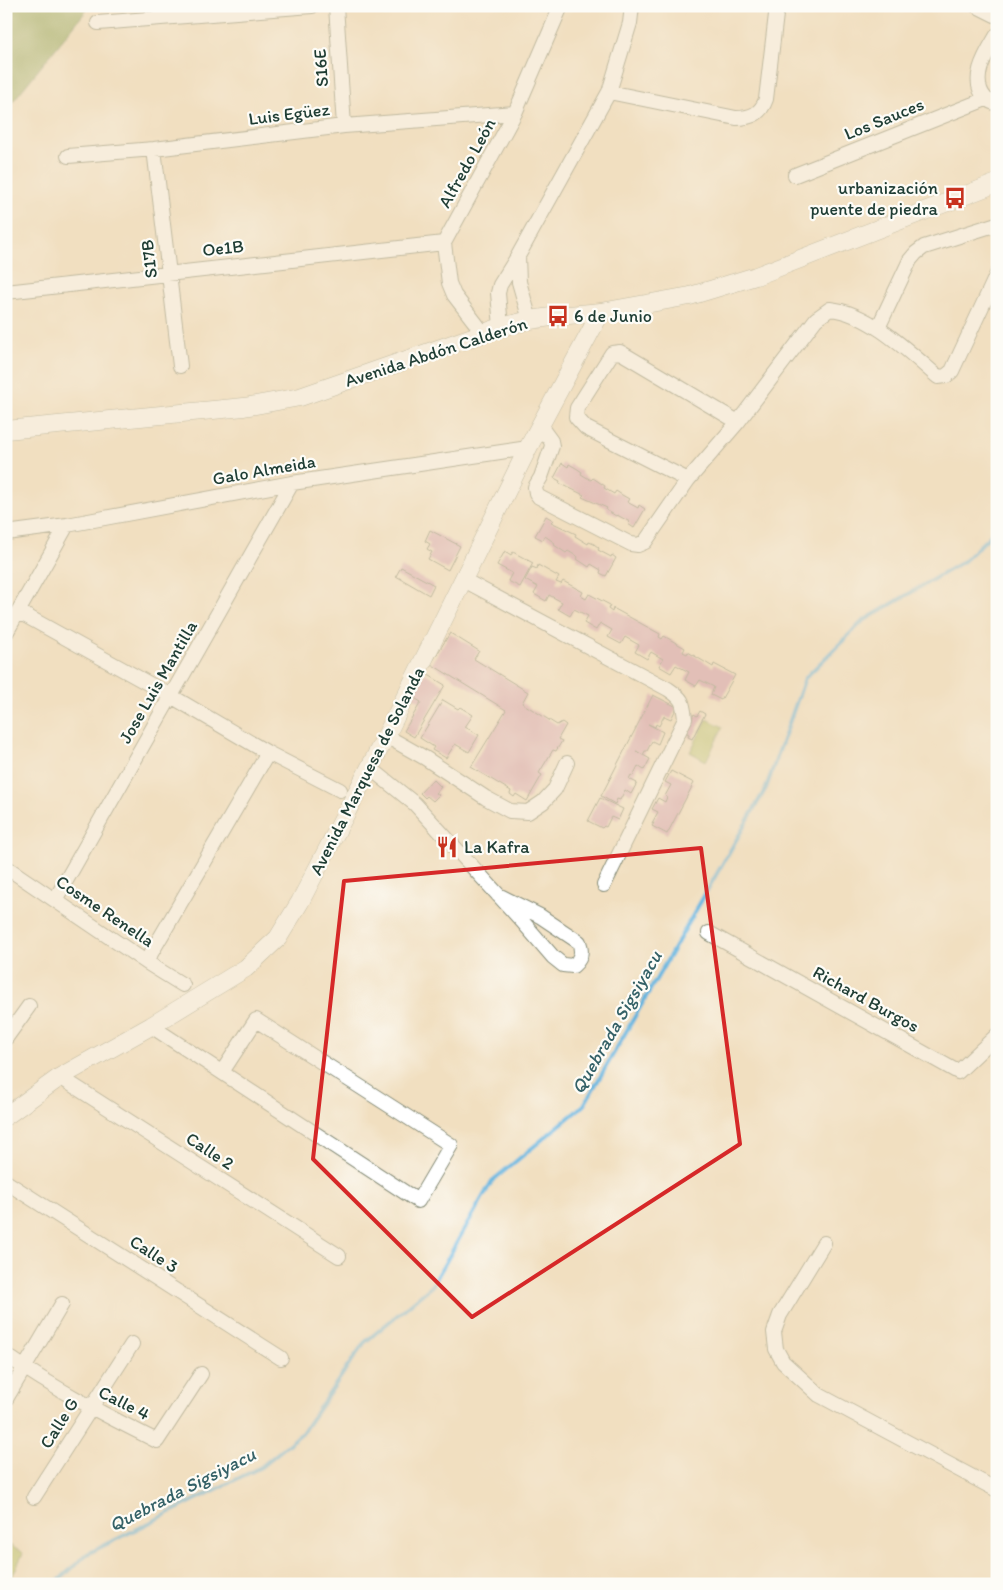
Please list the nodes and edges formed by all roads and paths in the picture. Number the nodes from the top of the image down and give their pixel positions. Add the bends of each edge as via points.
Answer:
1 (312, 6) edge
2 (336, 6) edge
3 (561, 6) edge
4 (632, 6) edge
5 (777, 6) edge
6 (977, 6) edge
7 (997, 16) edge
8 (98, 23) dead end
9 (997, 35) edge
10 (609, 92) junction
11 (991, 102) edge
12 (515, 114) junction
13 (344, 126) junction
14 (154, 149) junction
15 (68, 156) dead end
16 (795, 175) dead end
17 (997, 183) edge
18 (997, 224) edge
19 (444, 243) junction
20 (518, 256) junction
21 (169, 273) junction
22 (997, 274) edge
23 (6, 292) edge
24 (601, 312) junction
25 (530, 320) junction
26 (501, 327) junction
27 (878, 328) junction
28 (484, 334) junction
29 (180, 366) dead end
30 (738, 422) junction
31 (540, 426) junction
32 (6, 430) edge
33 (528, 448) junction
34 (688, 480) junction
35 (292, 483) junction
36 (67, 525) junction
37 (6, 533) edge
38 (462, 579) junction
39 (19, 612) junction
40 (6, 633) edge
41 (171, 696) junction
42 (386, 736) junction
43 (268, 753) junction
44 (567, 763) dead end
45 (369, 767) junction
46 (340, 790) dead end
47 (6, 867) edge
48 (604, 885) dead end
49 (498, 895) junction
50 (56, 900) junction
51 (709, 933) dead end
52 (146, 962) junction
53 (183, 985) dead end
54 (30, 1006) dead end
55 (151, 1026) junction
56 (997, 1035) edge
57 (6, 1038) edge
58 (222, 1072) junction
59 (60, 1077) junction
60 (6, 1116) edge
61 (6, 1182) edge
62 (824, 1243) dead end
63 (340, 1256) dead end
64 (62, 1304) dead end
65 (132, 1344) dead end
66 (6, 1355) edge
67 (281, 1358) dead end
68 (26, 1369) junction
69 (201, 1374) dead end
70 (6, 1400) edge
71 (91, 1408) junction
72 (997, 1490) edge
73 (34, 1497) dead end

1 - 8 street
2 - 13 street, S16E
3 - 12 street, Alfredo León
4 - 10 street
5 - 10 street via 766,99 756,114 736,118
6 - 7 street
9 - 11 street via 978,78 981,90
10 - 20 street
11 - 16 street, Los Sauces
12 - 13 street, Luis Egüez
12 - 19 street, Alfredo León
13 - 14 street, Luis Egüez
14 - 15 street, Luis Egüez
14 - 21 street, S17B
17 - 24 street, Avenida Abdón Calderón via 756,276 690,296
18 - 27 street via 924,247 916,253
19 - 21 street, Oe1B
19 - 28 street via 454,295
20 - 25 street via 518,282
20 - 26 street via 498,292
21 - 23 street, Oe1B
21 - 29 street, S17B
22 - 27 street via 952,371 946,376 938,377
24 - 25 street, Avenida Abdón Calderón
24 - 31 street, Avenida Marquesa de Solanda
25 - 26 street, Avenida Abdón Calderón
26 - 28 street, Avenida Abdón Calderón
27 - 30 street via 842,310 830,309 816,319
28 - 32 street, Avenida Abdón Calderón via 300,397 244,407
30 - 34 street
30 - 34 street via 620,352 612,353 577,408 576,417 586,428
31 - 33 street, Avenida Marquesa de Solanda
31 - 34 street via 552,446 536,493 631,544 645,542
33 - 35 street, Galo Almeida
33 - 38 street, Avenida Marquesa de Solanda
35 - 36 street, Galo Almeida
35 - 41 street, Jose Luis Mantilla
36 - 37 street, Galo Almeida
36 - 39 street
38 - 42 street, Avenida Marquesa de Solanda
38 - 48 street via 668,689 684,704 686,718
39 - 40 street
39 - 41 street
41 - 43 street
41 - 50 street, Jose Luis Mantilla
42 - 44 street via 510,811 528,812 543,802 555,789
42 - 45 street, Avenida Marquesa de Solanda
43 - 46 street
43 - 52 street
45 - 49 street via 415,804
45 - 55 street, Avenida Marquesa de Solanda via 300,902 278,938 246,968
47 - 50 street, Cosme Renella
49 - 49 street via 562,966 576,963 582,948 579,942
50 - 52 street, Cosme Renella
51 - 56 street, Richard Burgos via 958,1072
52 - 53 street, Cosme Renella
54 - 57 street
55 - 58 street
55 - 59 street, Avenida Marquesa de Solanda
58 - 58 street via 418,1201 451,1145 256,1020
59 - 60 street, Avenida Marquesa de Solanda
59 - 63 street, Calle 2
61 - 67 street, Calle 3
62 - 72 street via 780,1315 774,1332 776,1349 783,1362 819,1395
64 - 68 street
65 - 71 street, Calle G
66 - 68 street, Calle 4
68 - 70 street
68 - 71 street, Calle 4
69 - 71 street, Calle 4 via 157,1441
71 - 73 street, Calle G

